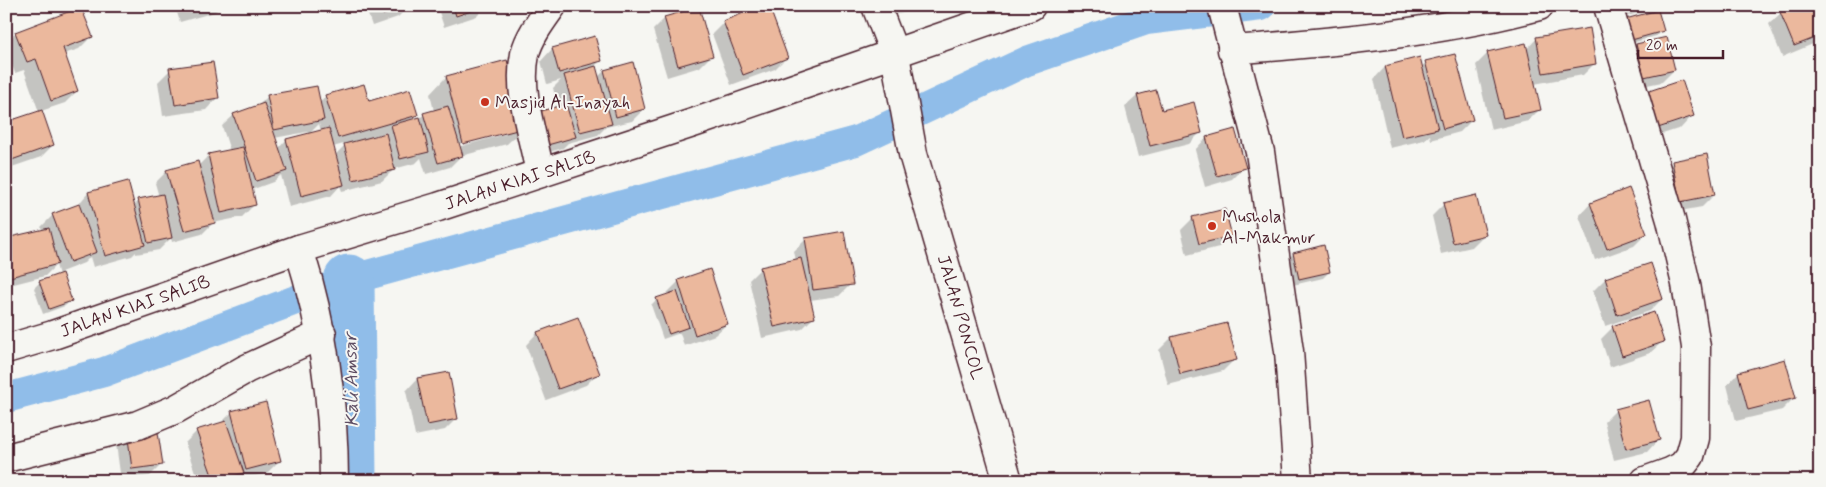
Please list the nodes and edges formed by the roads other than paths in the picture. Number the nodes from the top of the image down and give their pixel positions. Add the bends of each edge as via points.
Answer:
1 (552, 6) edge
2 (876, 6) edge
3 (1031, 6) edge
4 (1222, 6) edge
5 (1539, 6) edge
6 (1608, 6) edge
7 (1443, 17) edge
8 (1230, 41) junction
9 (895, 55) junction
10 (540, 173) junction
11 (299, 249) junction
12 (320, 330) junction
13 (6, 349) edge
14 (6, 458) edge
15 (334, 481) edge
16 (1008, 481) edge
17 (1298, 481) edge
18 (1645, 481) edge

1 - 10 street via 526,52 523,76
2 - 9 street
3 - 9 street, JALAN KIAI SALIB
4 - 8 street
5 - 7 street
6 - 18 street via 1671,220 1696,347 1695,438 1690,456 1682,466
7 - 8 street via 1374,38
8 - 17 street via 1260,152 1289,351
9 - 10 street, JALAN KIAI SALIB
9 - 16 street, JALAN PONCOL via 914,154
10 - 11 street, JALAN KIAI SALIB
11 - 12 street
11 - 13 street, JALAN KIAI SALIB
12 - 14 street via 176,409 138,425
12 - 15 street via 332,405

